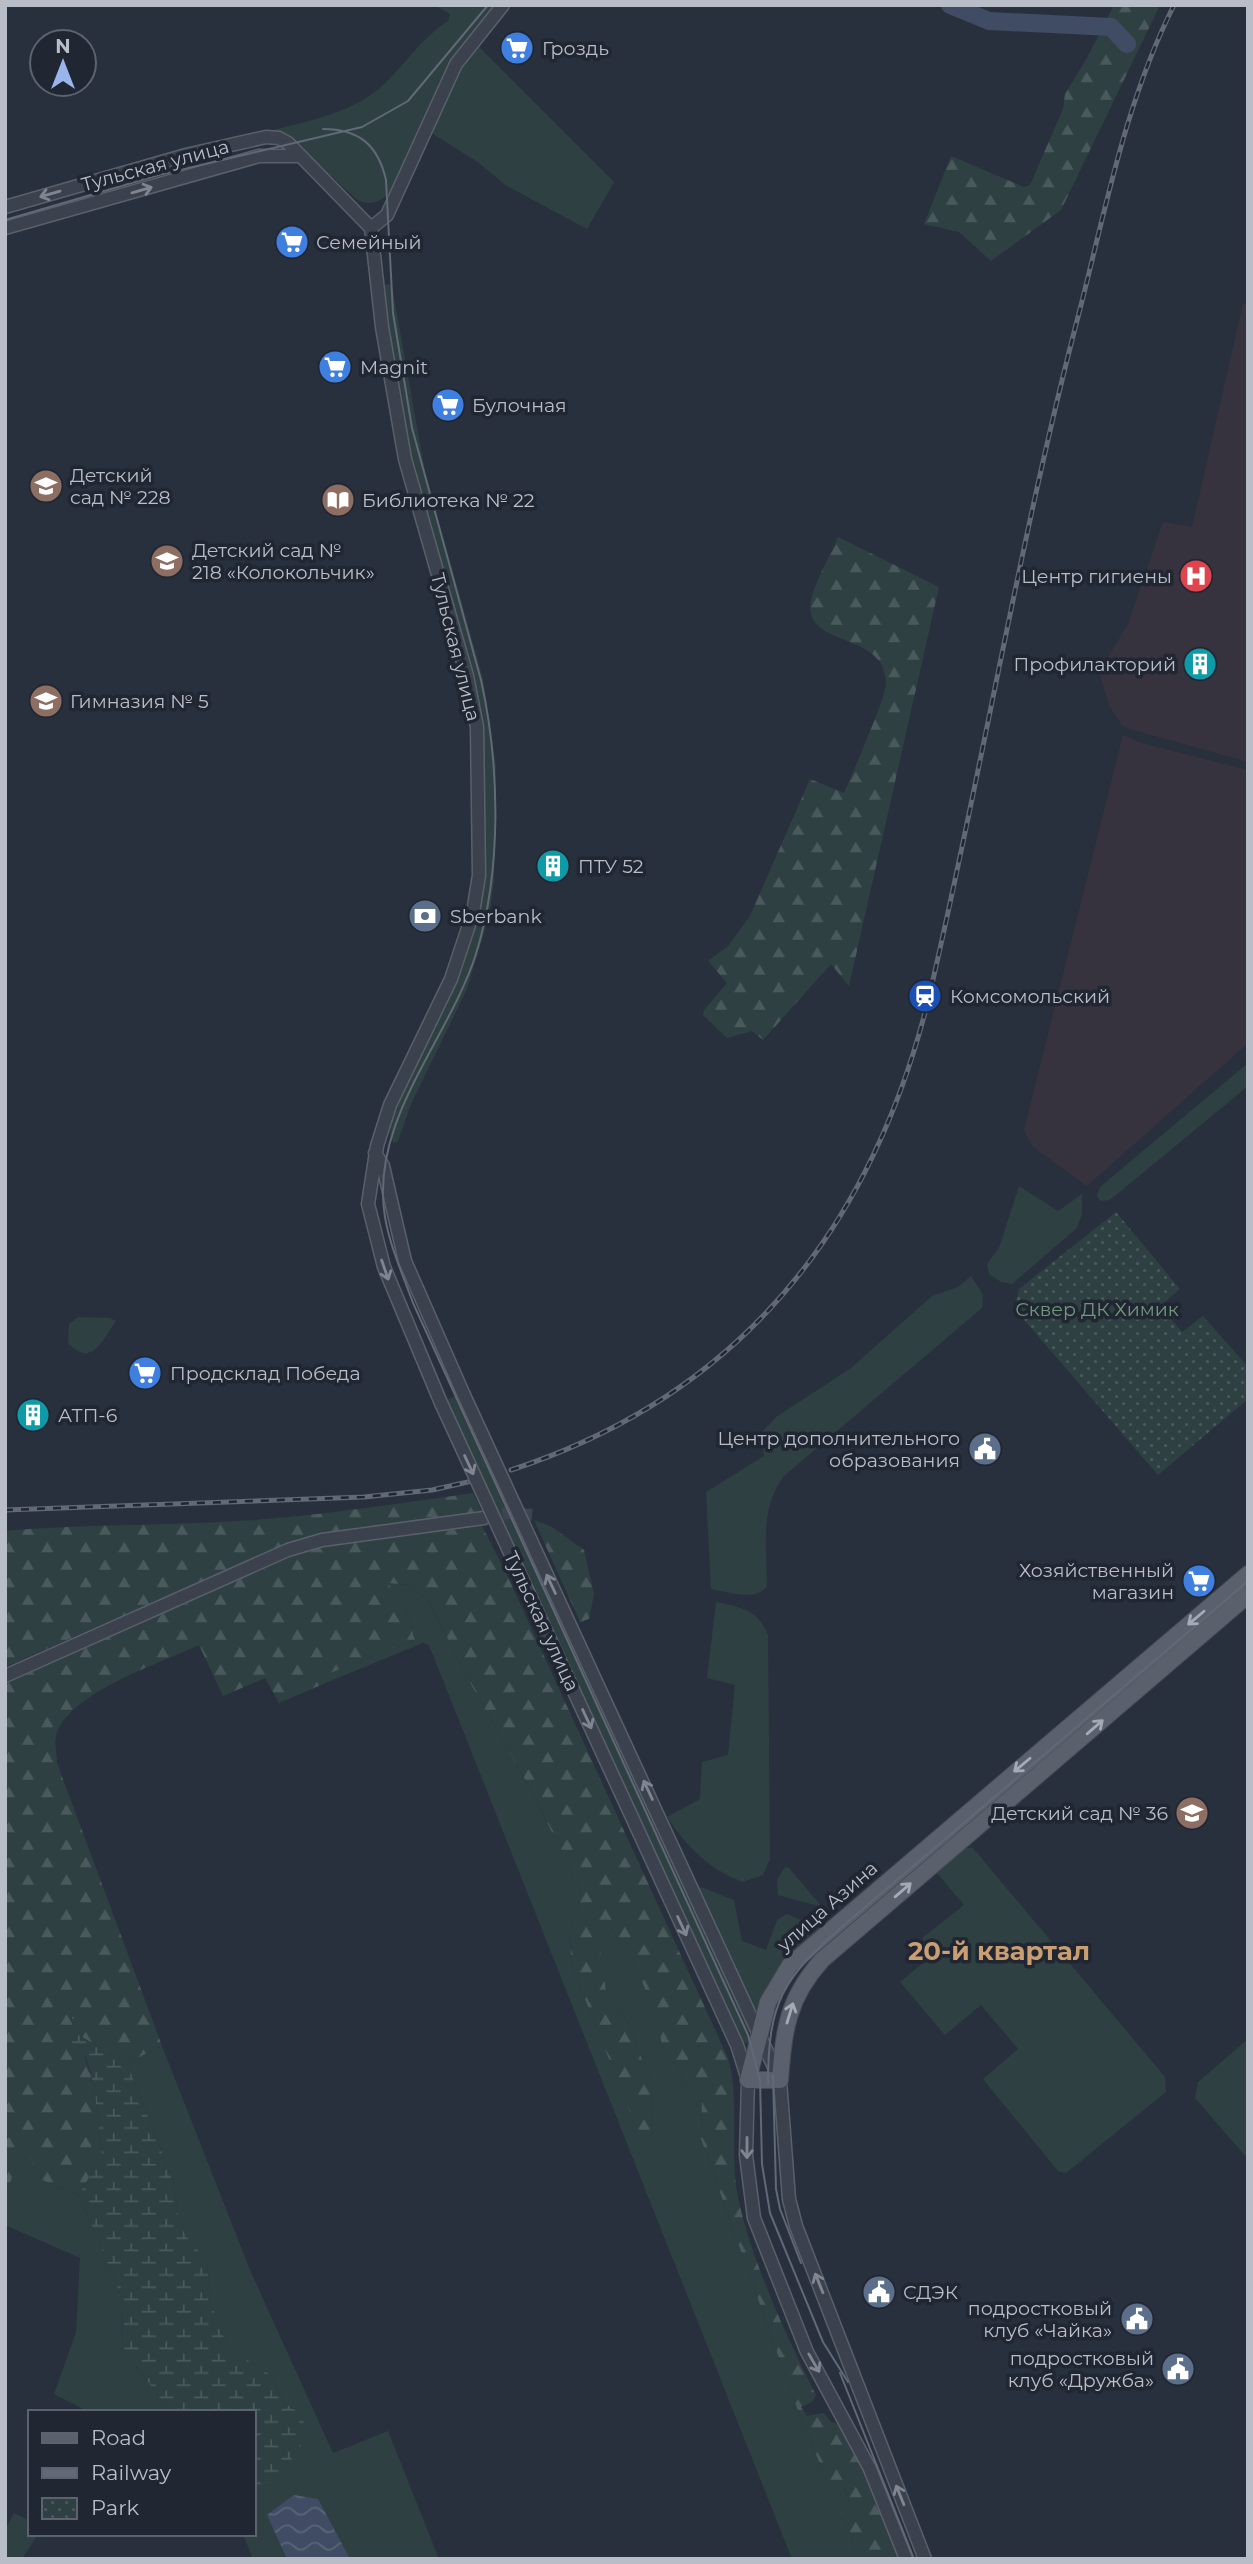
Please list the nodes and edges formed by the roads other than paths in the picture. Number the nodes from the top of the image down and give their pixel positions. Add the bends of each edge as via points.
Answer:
1 (503, 5) edge
2 (299, 156) junction
3 (5, 207) edge
4 (5, 228) edge
5 (371, 228) junction
6 (375, 1153) junction
7 (485, 1518) tunnel mouth
8 (1248, 1574) edge
9 (1248, 1595) edge
10 (5, 1676) edge
11 (760, 2038) junction
12 (748, 2080) junction
13 (780, 2080) junction
14 (861, 2395) junction
15 (837, 2405) junction
16 (906, 2559) edge
17 (925, 2559) edge

1 - 5 street via 456,64 387,215
2 -> 3 street, Тульская улица via 282,139 266,137
4 -> 2 street, Тульская улица via 259,156
2 - 5 street, Тульская улица
5 - 6 street, Тульская улица via 382,327 405,459 475,711 480,818 479,875 464,949 390,1105
11 -> 6 street, Тульская улица, bridge via 405,1261 383,1166
6 -> 12 street, Тульская улица, bridge via 368,1204 396,1298 737,2045
7 - 10 street via 322,1540 288,1550
8 -> 11 main road, улица Азина via 810,1945 778,1982
13 -> 9 main road, улица Азина via 789,2014 796,1994 822,1960
11 - 12 main road, улица Азина
11 - 13 street, Тульская улица
12 - 13 main road
12 -> 15 street, улица Азина via 746,2155 754,2218 807,2352
14 -> 13 street, улица Азина via 789,2199
14 - 15 street
17 -> 14 street, улица Азина
15 - 16 street, улица Азина via 870,2469

